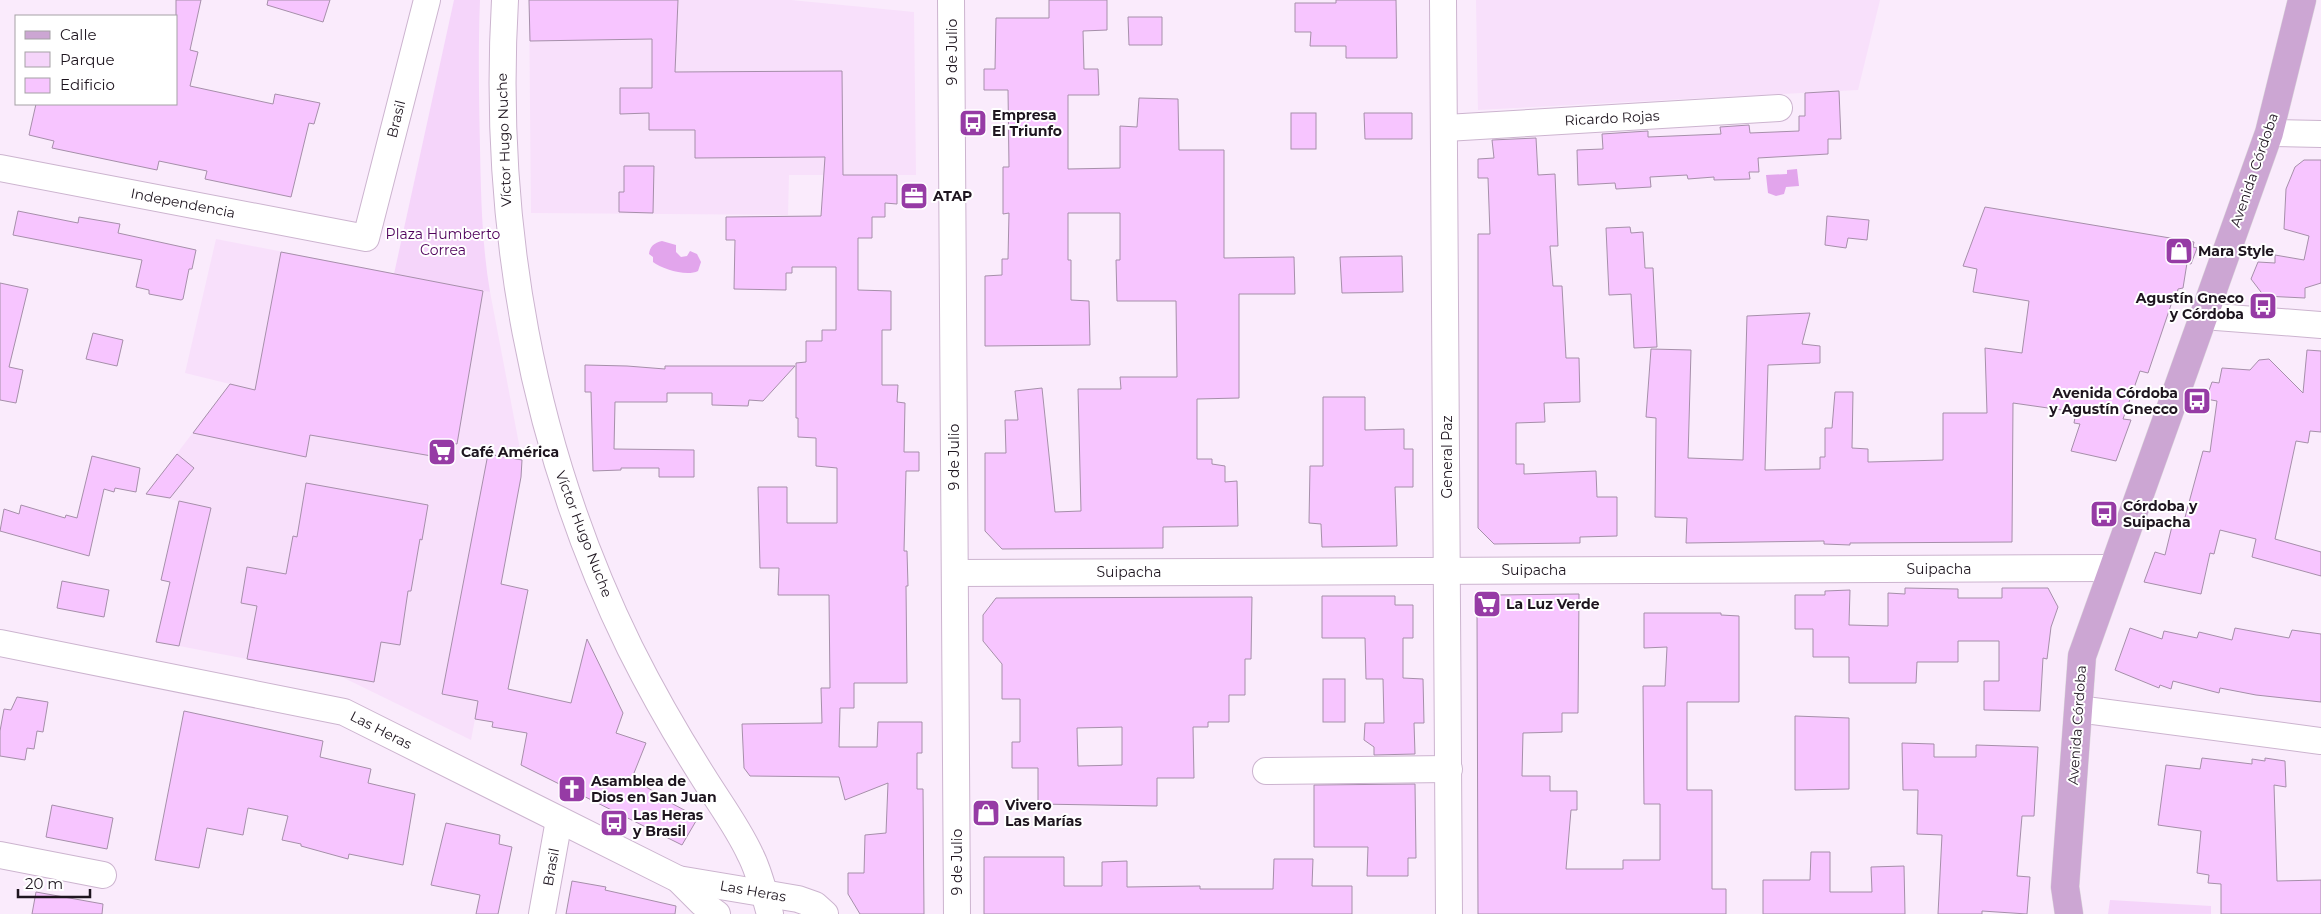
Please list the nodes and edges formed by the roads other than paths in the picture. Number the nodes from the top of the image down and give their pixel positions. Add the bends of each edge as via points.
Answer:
1 (427, 0) edge
2 (505, 0) edge
3 (951, 0) edge
4 (1443, 0) edge
5 (2302, 0) edge
6 (1779, 108) dead end
7 (1446, 128) junction
8 (2269, 133) junction
9 (2321, 134) edge
10 (0, 168) edge
11 (366, 238) joint
12 (2203, 316) junction
13 (2321, 325) edge
14 (2113, 568) junction
15 (1448, 571) junction
16 (955, 573) junction
17 (0, 643) edge
18 (2078, 709) junction
19 (2321, 741) edge
20 (1448, 769) junction
21 (1266, 770) dead end
22 (560, 820) junction
23 (0, 855) edge
24 (104, 874) dead end
25 (678, 880) junction
26 (2065, 887) junction
27 (767, 904) edge
28 (542, 914) edge
29 (717, 914) edge
30 (824, 914) edge
31 (957, 914) edge
32 (1449, 914) edge
33 (2056, 914) edge
34 (2069, 914) edge

1 - 11 street, Brasil
2 - 27 street, Víctor Hugo Nuche via 502,151 511,245 529,355 555,455 588,552 630,647 678,738 746,846
3 - 16 street, 9 de Julio
4 - 7 street, General Paz
5 - 8 main road, Avenida Córdoba
6 - 7 street, Ricardo Rojas
7 - 15 street, General Paz
8 - 9 street
8 - 12 main road, Avenida Córdoba
10 - 11 street, Independencia
12 - 13 street
12 - 14 main road, Avenida Córdoba
14 - 15 street, Suipacha
14 - 18 main road, Avenida Córdoba via 2082,656
15 - 16 street, Suipacha
15 - 20 street, General Paz
16 - 31 street, 9 de Julio
17 - 22 street, Las Heras via 344,712
18 - 19 street
18 - 26 main road, Avenida Córdoba
20 - 21 street
20 - 32 street, General Paz
22 - 25 street, Las Heras
22 - 28 street, Brasil
23 - 24 street
25 - 27 street, Las Heras
25 - 29 street, Las Heras
26 - 33 main road, Avenida Córdoba
26 - 34 main road, Avenida Córdoba
27 - 30 street, Las Heras via 808,902

